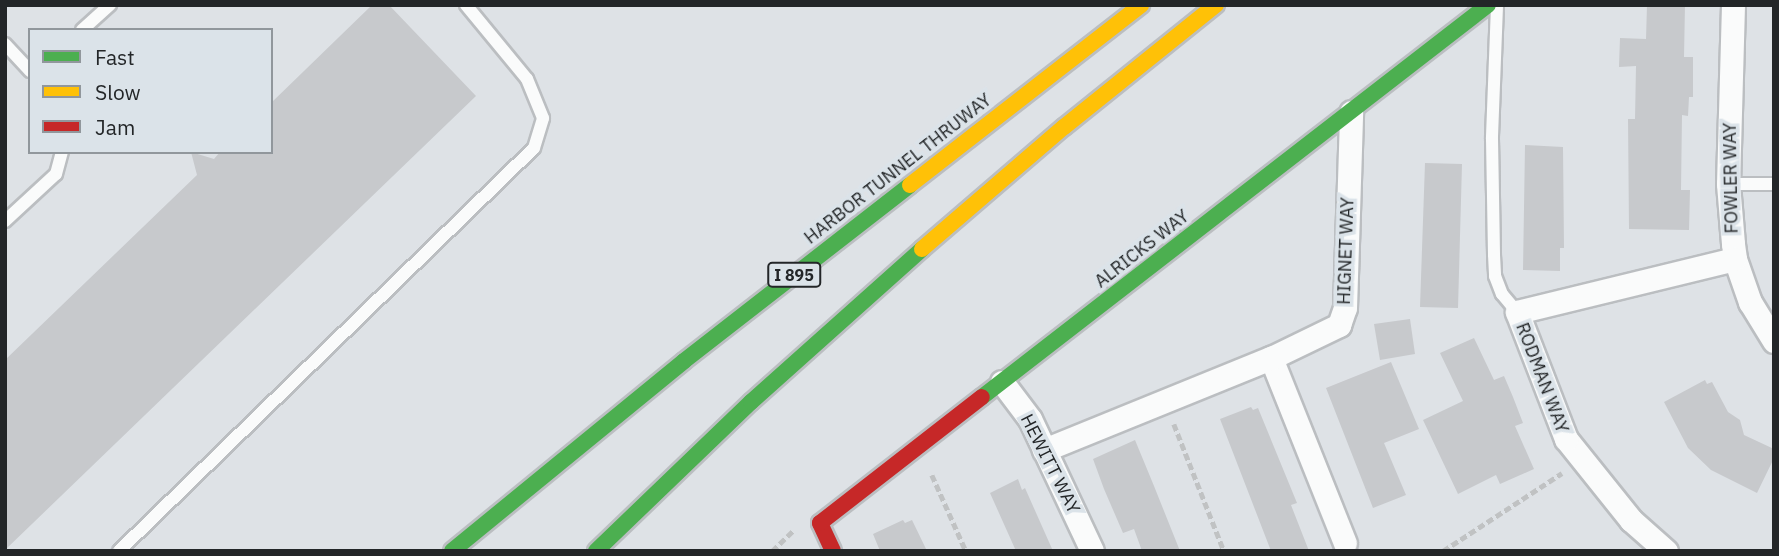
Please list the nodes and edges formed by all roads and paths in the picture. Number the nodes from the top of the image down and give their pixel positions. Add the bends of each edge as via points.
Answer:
1 (110, 5) edge
2 (466, 5) edge
3 (1141, 5) edge
4 (1216, 5) edge
5 (1488, 5) edge
6 (1497, 5) edge
7 (1733, 5) edge
8 (84, 28) edge
9 (5, 44) edge
10 (28, 69) edge
11 (1351, 112) junction
12 (61, 154) edge
13 (1728, 184) junction
14 (1774, 184) edge
15 (5, 222) edge
16 (1735, 259) junction
17 (1517, 312) junction
18 (1774, 341) edge
19 (1271, 358) junction
20 (1002, 382) junction
21 (1165, 401) junction
22 (1044, 450) junction
23 (1581, 460) junction
24 (932, 475) dead end
25 (1345, 543) dead end
26 (119, 551) edge
27 (452, 551) edge
28 (596, 551) edge
29 (833, 551) edge
30 (966, 551) edge
31 (1092, 551) edge
32 (1224, 551) edge
33 (1443, 551) edge
34 (1666, 551) edge

1 - 8 lane
2 - 26 lane via 527,79 543,118 534,148
3 - 27 main road, HARBOR TUNNEL THRUWAY / I 895 via 684,361
4 - 28 main road via 906,263 751,402
5 - 11 main road, ALRICKS WAY
6 - 17 lane, RODMAN WAY via 1493,255 1502,294
7 - 13 street, FOWLER WAY
9 - 10 lane
11 - 19 street, HIGNET WAY via 1345,308 1339,325
11 - 20 main road, ALRICKS WAY
12 - 15 lane via 56,174
13 - 14 lane
13 - 16 street, FOWLER WAY
16 - 17 street
16 - 18 street, FOWLER WAY via 1750,302
17 - 23 street, RODMAN WAY via 1566,439
19 - 21 street, HIGNET WAY
19 - 25 street
20 - 22 street, HEWITT WAY via 1030,419
20 - 29 main road, ALRICKS WAY via 820,523
21 - 22 street, HIGNET WAY
21 - 32 path
22 - 31 street, HEWITT WAY
23 - 33 path
23 - 34 street, RODMAN WAY via 1631,520
24 - 30 path

